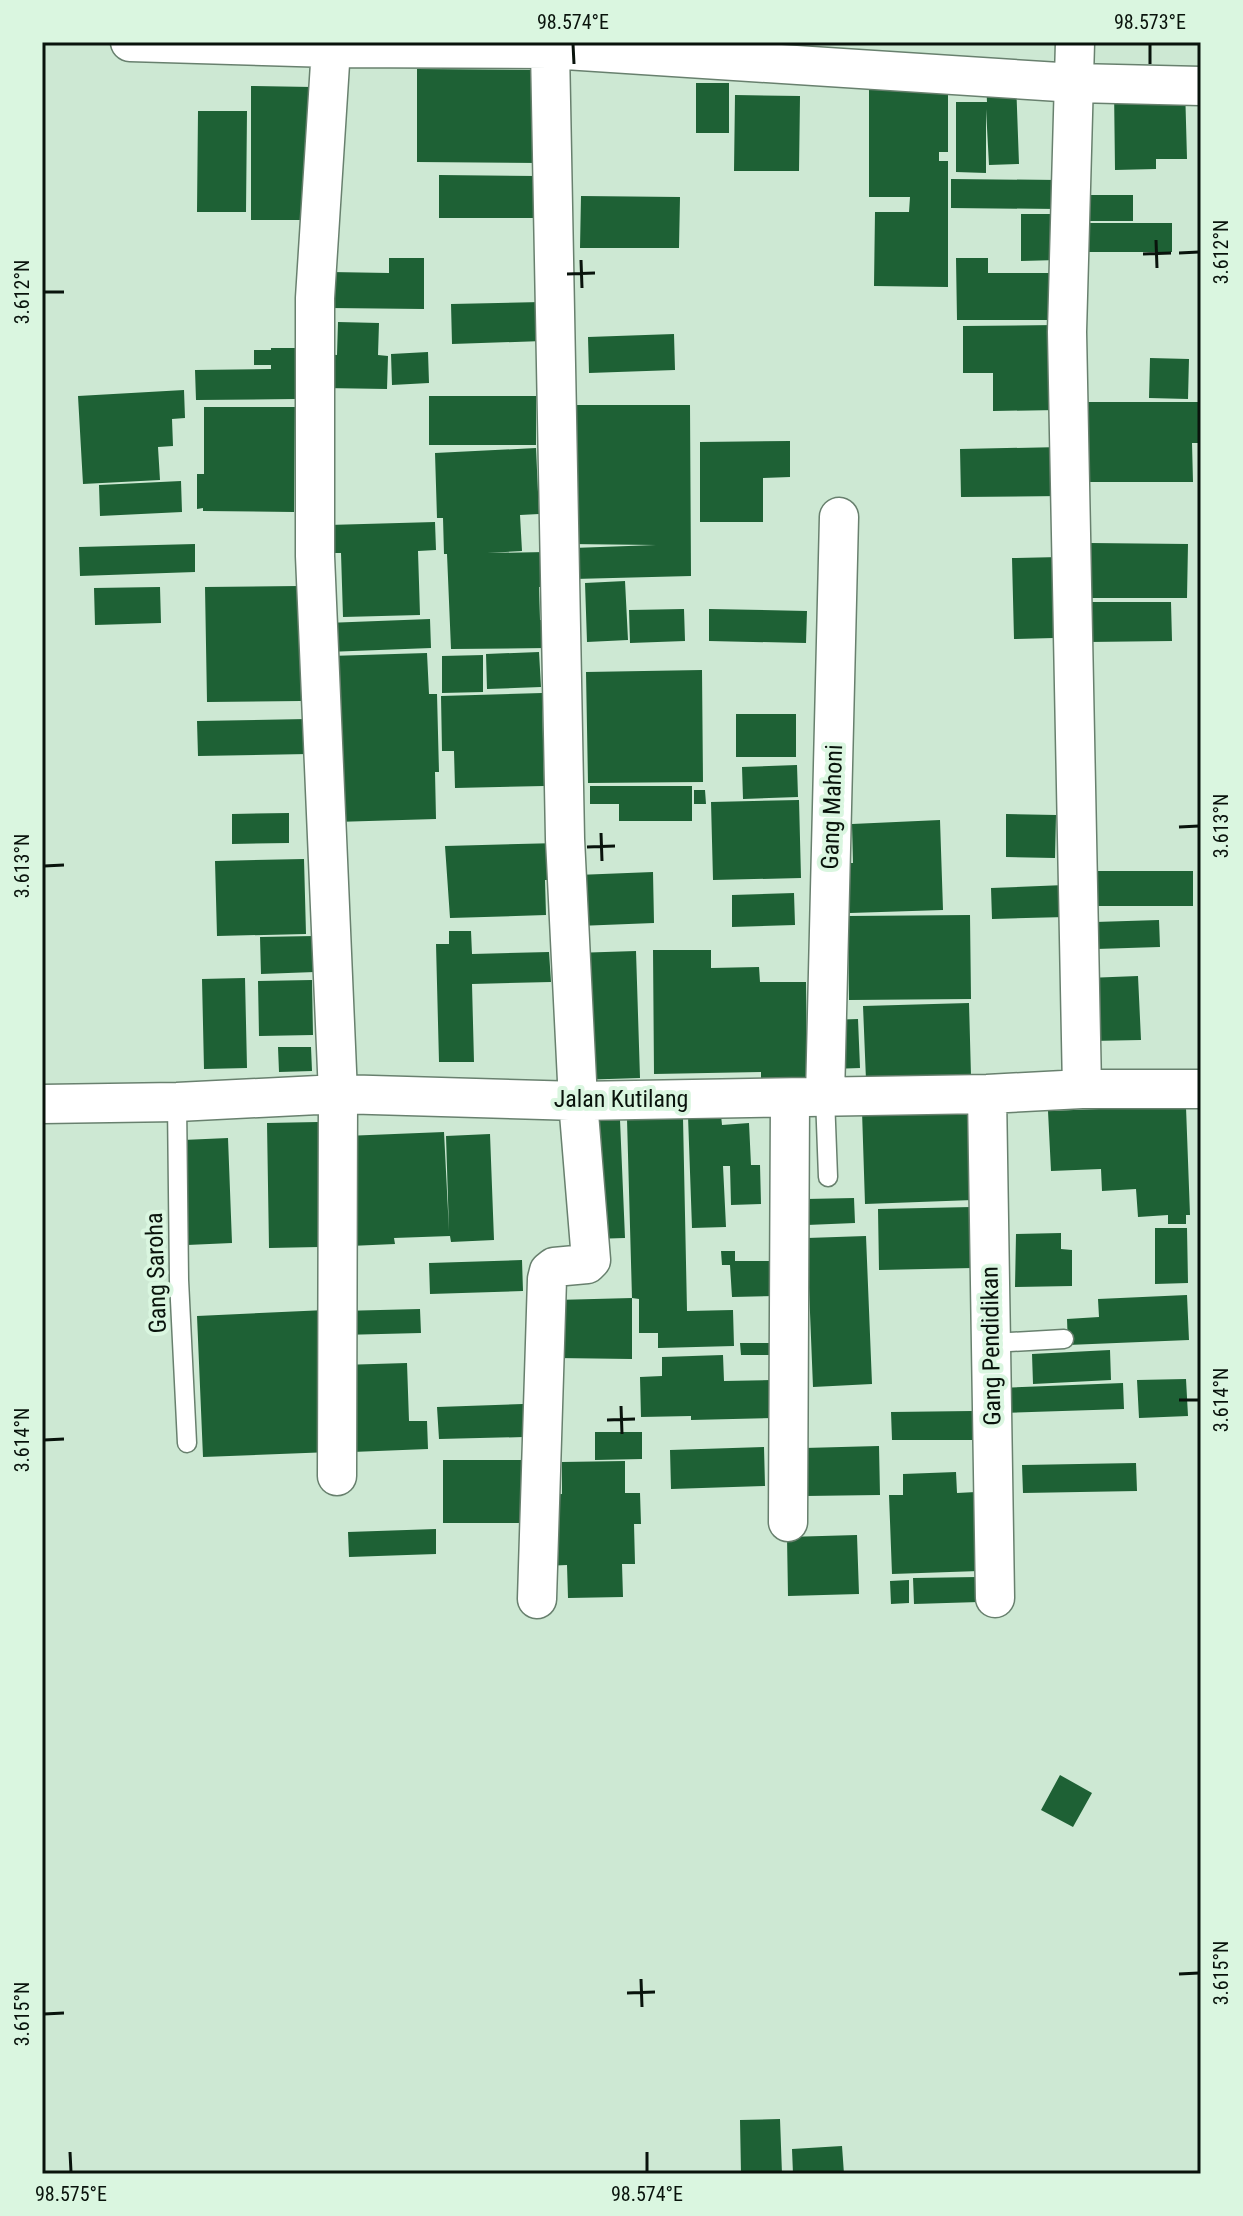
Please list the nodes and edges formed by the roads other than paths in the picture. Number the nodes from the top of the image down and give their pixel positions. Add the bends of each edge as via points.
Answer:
1 (130, 42) edge
2 (1075, 42) edge
3 (331, 48) junction
4 (550, 49) junction
5 (1075, 83) junction
6 (1201, 86) edge
7 (839, 517) dead end
8 (1082, 1089) junction
9 (1201, 1089) edge
10 (338, 1094) junction
11 (987, 1094) junction
12 (808, 1097) junction
13 (578, 1101) junction
14 (177, 1102) junction
15 (42, 1104) edge
16 (828, 1177) dead end
17 (1064, 1339) dead end
18 (992, 1343) junction
19 (187, 1443) dead end
20 (337, 1476) dead end
21 (788, 1522) dead end
22 (995, 1598) dead end
23 (537, 1599) dead end

1 - 3 street
2 - 5 street
3 - 4 street
3 - 10 street via 315,298 315,556
4 - 5 street
4 - 13 street via 565,839
5 - 6 street
5 - 8 street via 1067,332
7 - 12 street, Gang Mahoni
8 - 9 street, Jalan Kutilang
8 - 11 street, Jalan Kutilang
10 - 13 street, Jalan Kutilang
10 - 14 street, Jalan Kutilang
10 - 20 street
11 - 12 street, Jalan Kutilang
11 - 18 street, Gang Pendidikan
12 - 13 street, Jalan Kutilang
12 - 16 lane
12 - 21 street, Gang Mahoni
13 - 23 street via 591,1260 554,1267 547,1279
14 - 15 street, Jalan Kutilang
14 - 19 lane, Gang Saroha
17 - 18 lane
18 - 22 street, Gang Pendidikan

